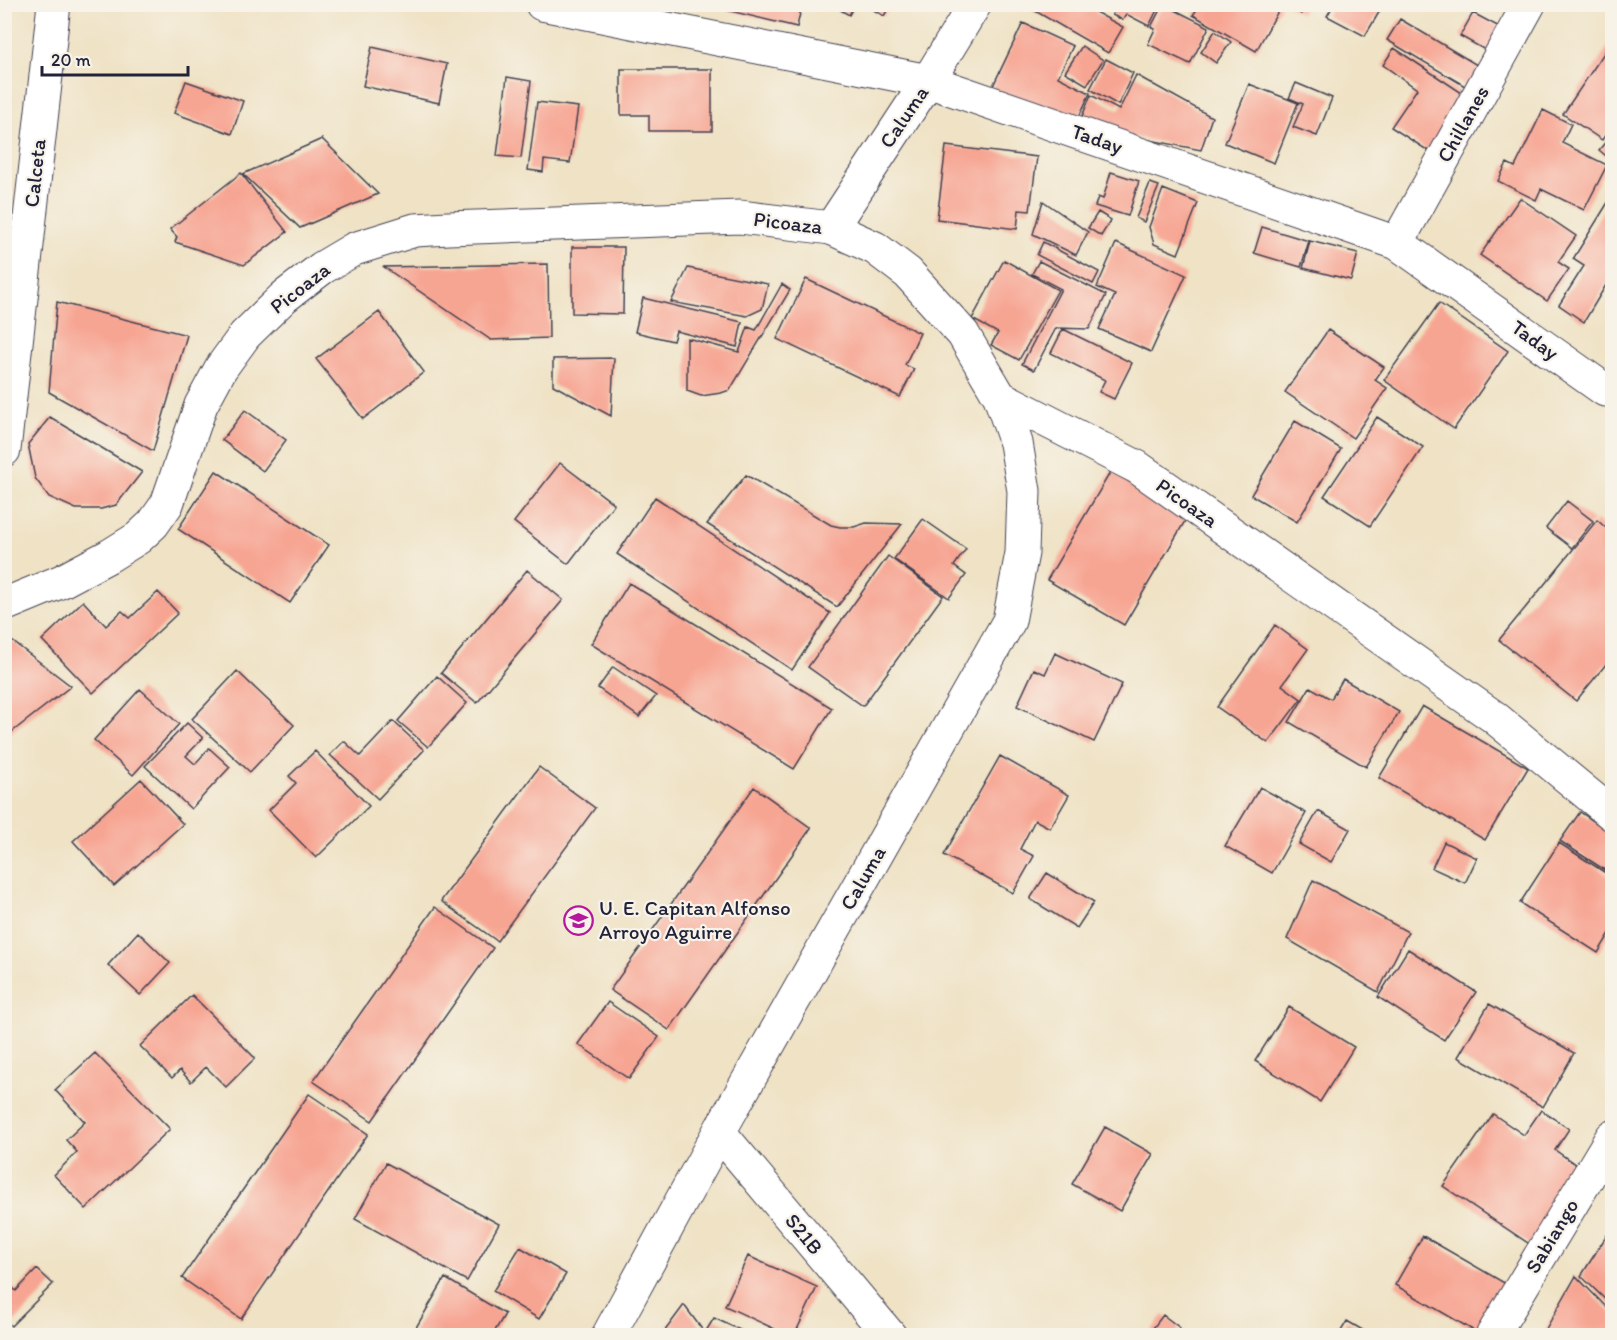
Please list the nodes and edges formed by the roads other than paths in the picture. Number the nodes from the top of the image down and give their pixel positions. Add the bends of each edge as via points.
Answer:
1 (54, 4) edge
2 (543, 4) edge
3 (975, 4) edge
4 (1529, 4) edge
5 (928, 81) junction
6 (831, 228) junction
7 (1397, 243) junction
8 (1605, 390) dead end
9 (1000, 397) junction
10 (4, 450) edge
11 (4, 606) edge
12 (1612, 814) edge
13 (719, 1132) junction
14 (1612, 1137) edge
15 (608, 1335) edge
16 (890, 1335) edge
17 (1492, 1335) edge

1 - 10 street, Calceta
2 - 5 street, Taday
3 - 5 street, Caluma
4 - 7 street, Chillanes
5 - 6 street, Caluma
5 - 7 street, Taday
6 - 9 street, Picoaza via 875,248 908,273 963,334
6 - 11 street, Picoaza via 740,217 448,228 415,231 354,249 284,297 245,335 201,405 167,504 153,524 109,556
7 - 8 street, Taday
9 - 12 street, Picoaza via 1137,467 1494,717
9 - 13 street, Caluma via 1016,443 1024,491 1022,553 1009,621
13 - 15 street, Caluma
13 - 16 street, S21B
14 - 17 street, Sabiango

